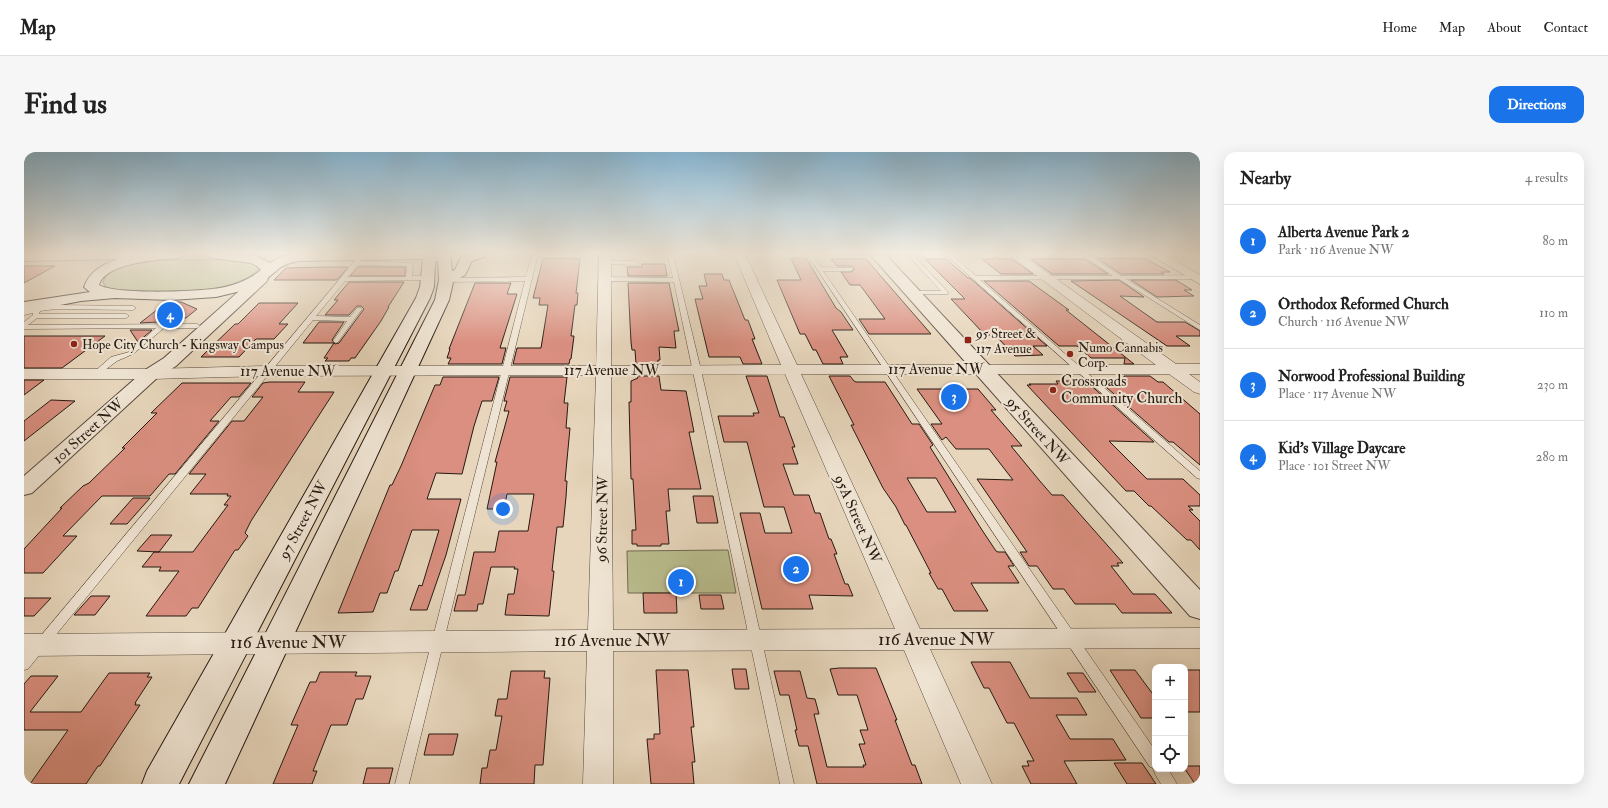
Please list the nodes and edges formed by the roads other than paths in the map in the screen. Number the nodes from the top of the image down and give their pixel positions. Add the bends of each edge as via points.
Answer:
1 (81, 283) edge
2 (91, 283) edge
3 (243, 283) edge
4 (256, 283) edge
5 (339, 283) edge
6 (438, 283) edge
7 (528, 283) edge
8 (605, 283) edge
9 (677, 283) edge
10 (752, 283) edge
11 (829, 283) edge
12 (904, 283) edge
13 (937, 283) edge
14 (979, 283) edge
15 (1054, 283) edge
16 (1130, 283) edge
17 (912, 293) junction
18 (189, 294) junction
19 (119, 295) junction
20 (32, 308) edge
21 (133, 308) dead end
22 (360, 309) dead end
23 (24, 313) edge
24 (126, 316) dead end
25 (310, 318) junction
26 (352, 319) junction
27 (24, 326) edge
28 (163, 326) junction
29 (197, 326) junction
30 (1200, 328) edge
31 (336, 341) dead end
32 (982, 369) junction
33 (1078, 369) junction
34 (1172, 369) junction
35 (1200, 369) edge
36 (605, 370) junction
37 (697, 370) junction
38 (791, 370) junction
39 (888, 370) junction
40 (265, 371) junction
41 (395, 371) junction
42 (506, 371) junction
43 (97, 374) junction
44 (152, 374) junction
45 (27, 376) edge
46 (1200, 389) edge
47 (1200, 476) edge
48 (24, 488) edge
49 (1200, 608) edge
50 (1071, 638) junction
51 (1200, 638) edge
52 (911, 639) junction
53 (600, 640) junction
54 (755, 640) junction
55 (438, 641) junction
56 (276, 642) junction
57 (236, 643) junction
58 (32, 645) edge
59 (24, 665) edge
60 (1152, 758) edge
61 (1162, 772) edge
62 (160, 784) edge
63 (207, 784) edge
64 (402, 784) edge
65 (598, 784) edge
66 (787, 784) edge
67 (977, 784) edge
68 (1170, 784) edge

1 - 20 main road
2 - 19 main road via 97,292
3 - 18 main road via 227,290
4 - 44 main road, 101 Street NW via 170,362
5 - 25 lane
6 - 41 main road, 97 Street NW via 442,300
7 - 42 lane
8 - 36 street, 96 Street NW
9 - 37 lane
10 - 38 street, 95A Street NW
11 - 39 lane
12 - 17 main road, 95 Street NW
13 - 17 lane via 946,293
14 - 33 lane
15 - 34 street
16 - 30 lane
17 - 32 main road, 95 Street NW
18 - 19 main road
18 - 29 main road, 101 Street NW via 211,297 218,302 215,310
19 - 20 main road via 81,297
20 - 21 lane
20 - 23 lane
20 - 24 lane
20 - 27 lane
22 - 26 lane
25 - 26 lane
25 - 40 lane
26 - 31 lane
27 - 28 lane
28 - 29 lane
28 - 43 lane via 131,354 114,359
29 - 44 main road, 101 Street NW via 157,362
32 - 33 street, 117 Avenue NW
32 - 39 street, 117 Avenue NW
32 - 49 main road, 95 Street NW
33 - 34 street, 117 Avenue NW
33 - 47 lane
34 - 35 street, 117 Avenue NW
34 - 46 street
36 - 37 street, 117 Avenue NW
36 - 42 street, 117 Avenue NW
36 - 53 street, 96 Street NW
37 - 38 street, 117 Avenue NW
37 - 54 lane
38 - 39 street, 117 Avenue NW
38 - 52 street, 95A Street NW
39 - 50 lane
40 - 41 street, 117 Avenue NW
40 - 44 street, 117 Avenue NW
40 - 58 lane
41 - 42 street, 117 Avenue NW
41 - 56 main road, 97 Street NW
41 - 57 main road, 97 Street NW
42 - 55 lane
43 - 44 street, 117 Avenue NW
43 - 45 street, 117 Avenue NW
44 - 48 main road, 101 Street NW
50 - 51 street, 116 Avenue NW
50 - 52 street, 116 Avenue NW
50 - 60 lane
52 - 54 street, 116 Avenue NW
52 - 67 street, 95A Street NW
53 - 54 street, 116 Avenue NW
53 - 55 street, 116 Avenue NW
53 - 65 street, 96 Street NW
54 - 66 lane
55 - 56 street, 116 Avenue NW
55 - 64 lane
56 - 57 street, 116 Avenue NW
56 - 63 main road, 97 Street NW
57 - 58 street, 116 Avenue NW
57 - 62 main road, 97 Street NW
58 - 59 lane
61 - 68 lane

